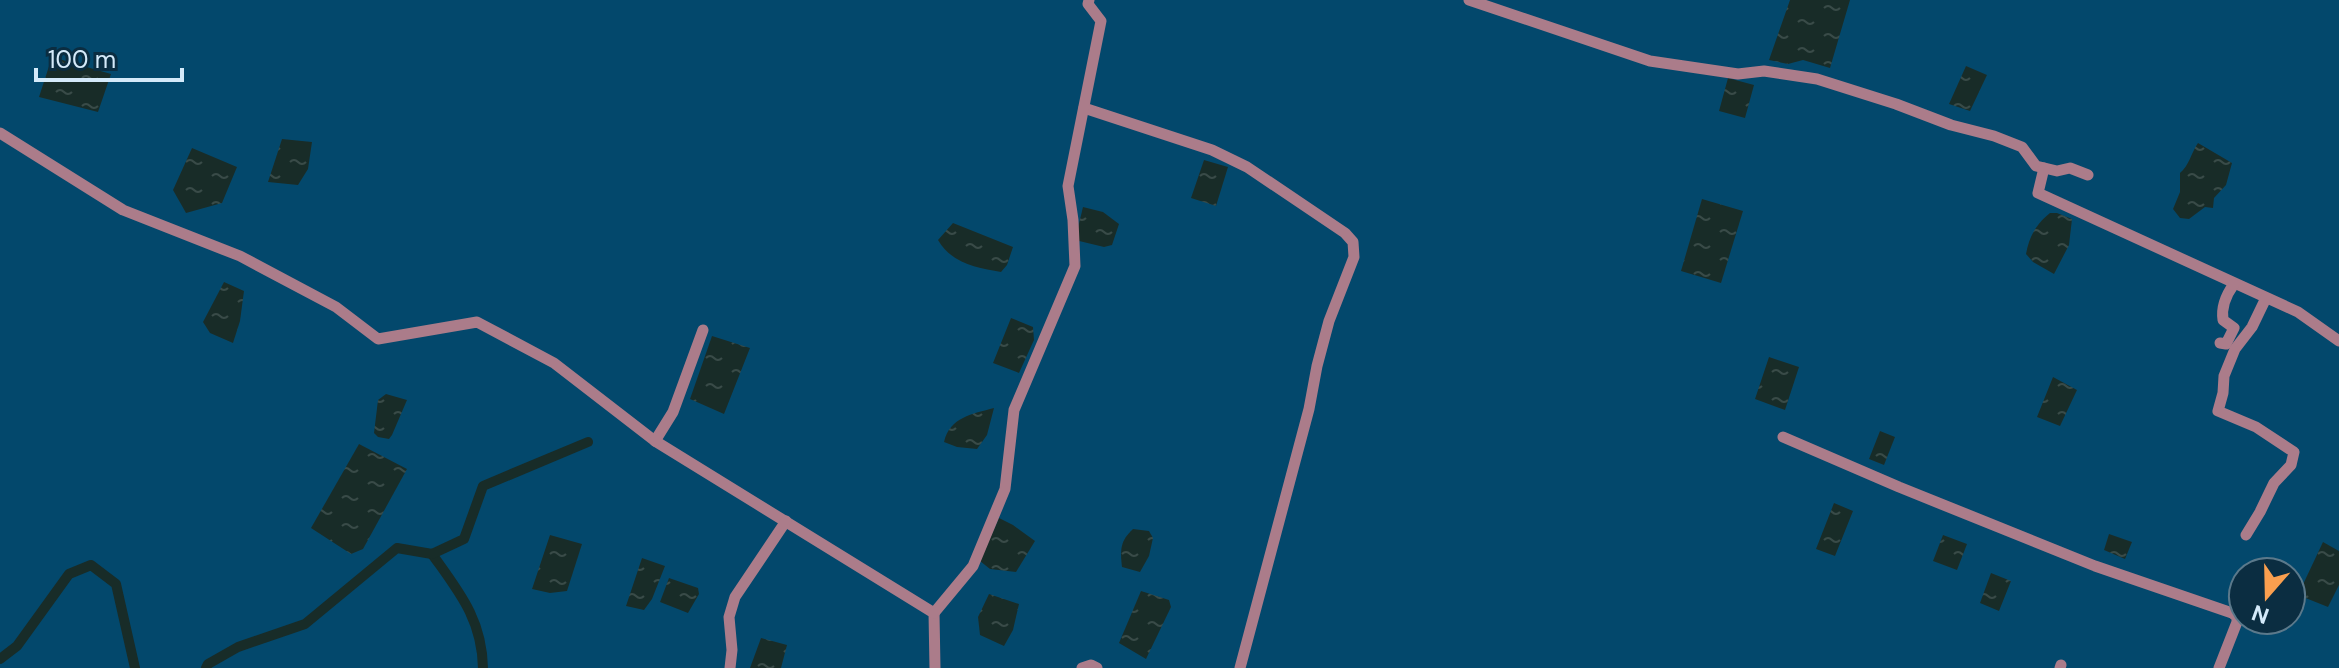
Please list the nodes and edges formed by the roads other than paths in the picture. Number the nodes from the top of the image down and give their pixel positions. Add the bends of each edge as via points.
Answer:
1 (1089, 0) edge
2 (1469, 0) edge
3 (1084, 108) junction
4 (0, 133) edge
5 (2044, 168) junction
6 (2088, 175) dead end
7 (2234, 284) junction
8 (2266, 298) junction
9 (703, 330) dead end
10 (2339, 341) edge
11 (2220, 343) dead end
12 (1783, 437) dead end
13 (655, 441) junction
14 (786, 521) junction
15 (2246, 535) dead end
16 (934, 613) junction
17 (937, 667) edge
18 (730, 668) edge
19 (1082, 668) edge
20 (1097, 668) edge
21 (1240, 668) edge
22 (2219, 668) edge

1 - 3 street via 1101,21
2 - 5 street via 1650,61 1817,79 1994,136 2022,147 2036,166
3 - 16 street via 1068,186 1075,266 1014,410 1005,489 973,566
3 - 21 street via 1212,150 1247,167 1353,242 1354,257 1329,321
4 - 13 street via 123,210 240,256 336,307 378,339 477,322 554,363
5 - 6 street via 2070,168
5 - 7 street via 2038,193
7 - 8 street
7 - 11 street via 2222,313 2234,328 2226,344
8 - 10 street via 2298,312
8 - 15 street via 2235,349 2218,411 2294,452
9 - 13 street via 673,412
12 - 22 street via 2128,579 2232,613 2237,622
13 - 14 street
14 - 16 street
14 - 18 street via 735,597 729,617
16 - 17 street
19 - 20 street

